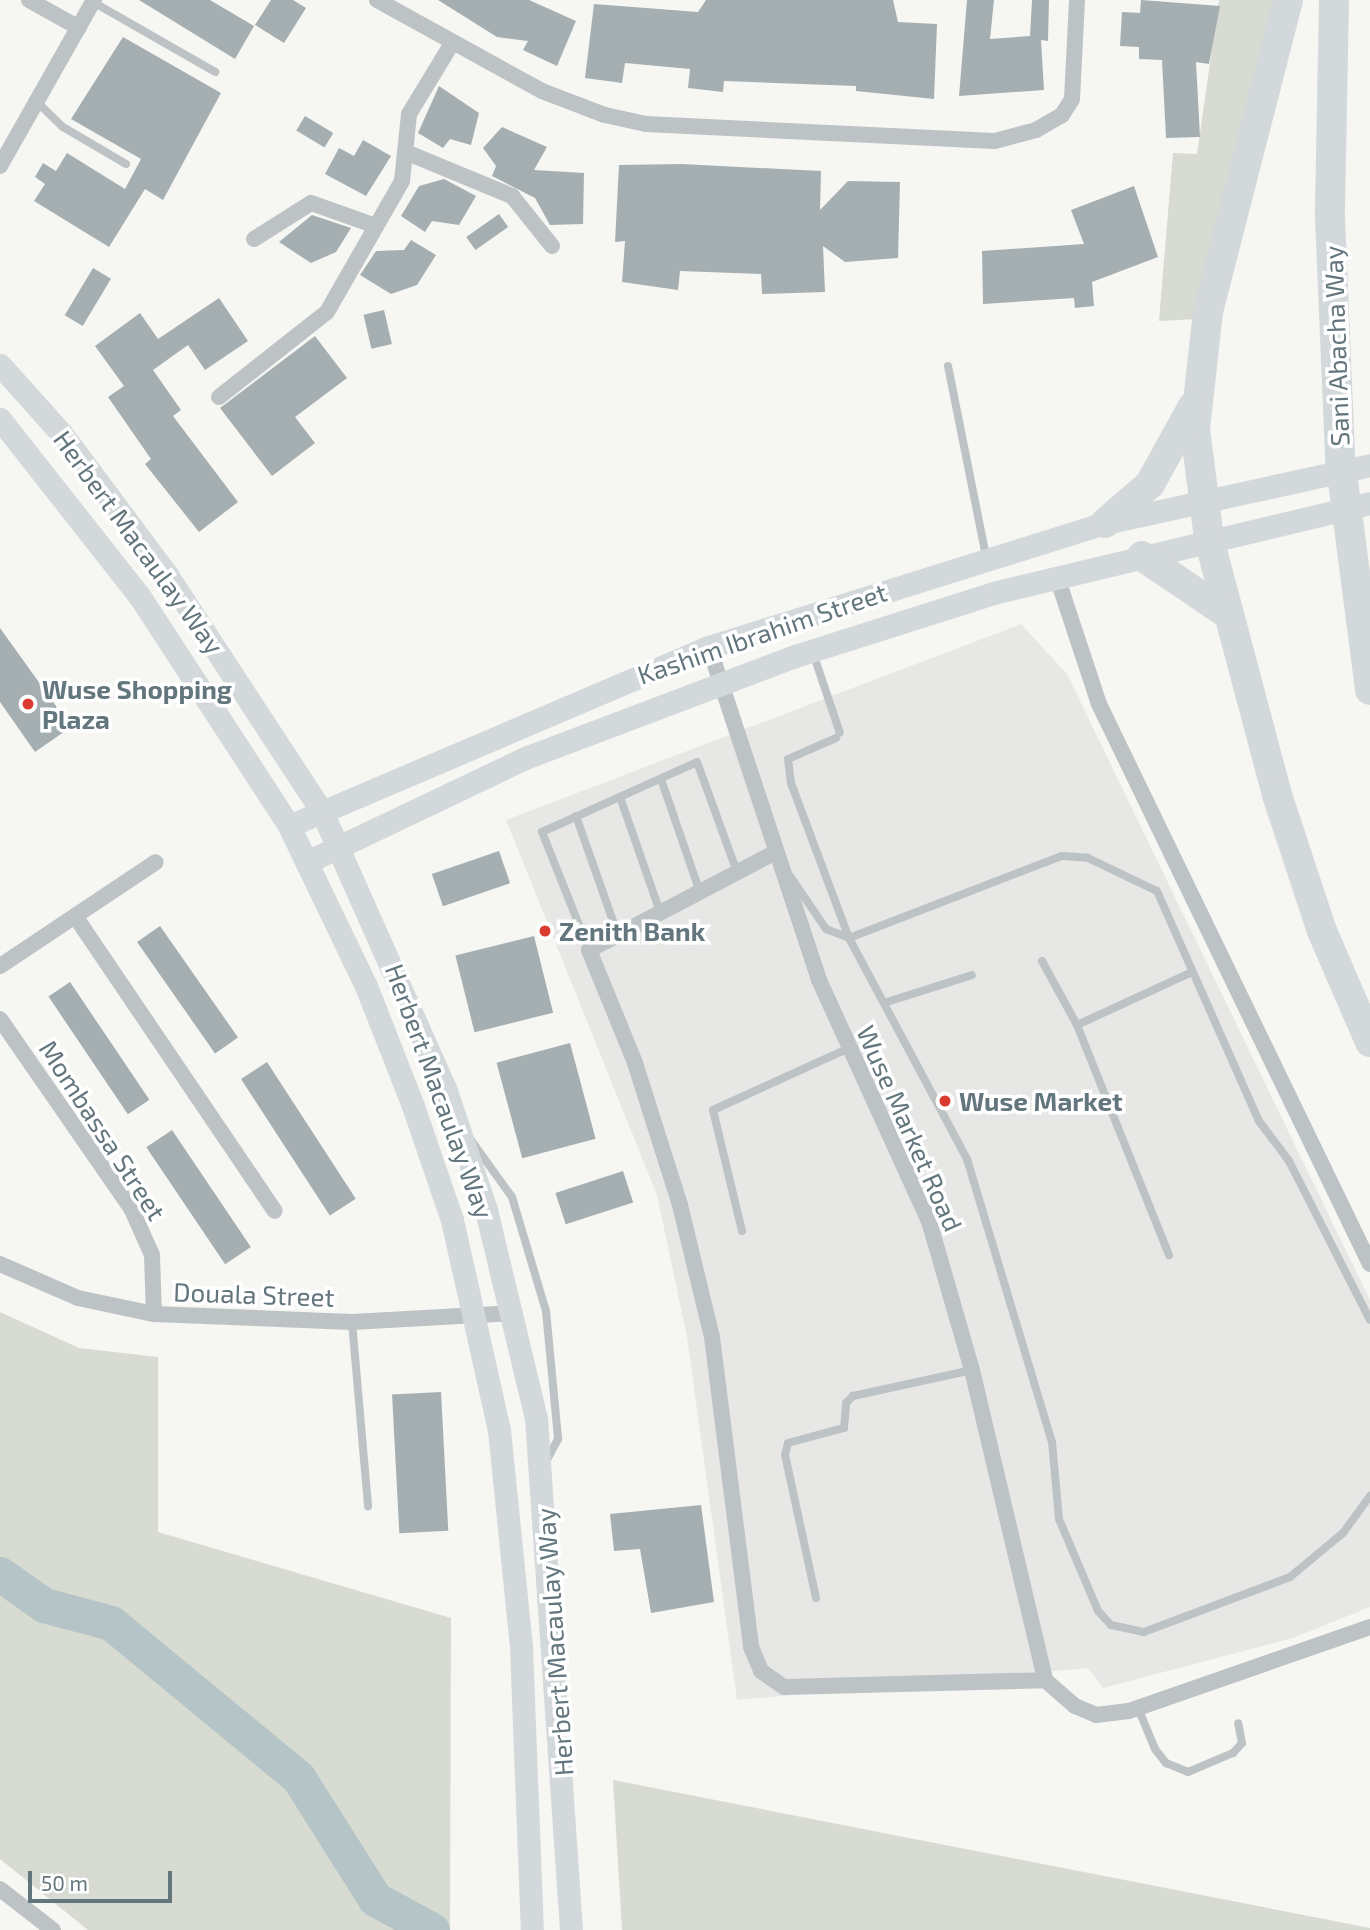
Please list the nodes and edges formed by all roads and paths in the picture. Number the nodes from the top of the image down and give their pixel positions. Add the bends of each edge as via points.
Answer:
1 (29, 0) edge
2 (377, 0) edge
3 (1077, 0) edge
4 (1288, 0) edge
5 (1335, 0) edge
6 (94, 1) edge
7 (404, 6) edge
8 (79, 29) junction
9 (451, 45) junction
10 (215, 72) dead end
11 (37, 102) junction
12 (408, 153) junction
13 (126, 164) dead end
14 (0, 166) edge
15 (376, 226) junction
16 (254, 239) dead end
17 (552, 246) dead end
18 (0, 365) edge
19 (948, 366) dead end
20 (219, 397) dead end
21 (1197, 400) junction
22 (0, 419) edge
23 (1370, 465) edge
24 (1202, 502) junction
25 (1370, 503) edge
26 (1105, 523) junction
27 (1209, 539) junction
28 (1142, 556) junction
29 (986, 557) junction
30 (1057, 577) junction
31 (1229, 615) junction
32 (709, 648) junction
33 (812, 651) junction
34 (718, 684) junction
35 (1370, 690) edge
36 (661, 779) junction
37 (620, 797) junction
38 (322, 812) junction
39 (576, 816) junction
40 (289, 826) junction
41 (340, 846) junction
42 (774, 853) junction
43 (156, 862) dead end
44 (307, 862) junction
45 (737, 872) junction
46 (700, 892) junction
47 (660, 912) junction
48 (75, 916) junction
49 (618, 934) junction
50 (849, 938) junction
51 (589, 950) junction
52 (1042, 961) dead end
53 (0, 966) edge
54 (1192, 972) junction
55 (972, 975) dead end
56 (887, 1002) junction
57 (0, 1019) edge
58 (1077, 1025) junction
59 (1370, 1042) edge
60 (847, 1049) junction
61 (457, 1123) junction
62 (275, 1211) dead end
63 (742, 1231) dead end
64 (1169, 1255) dead end
65 (0, 1264) edge
66 (1370, 1264) edge
67 (514, 1313) junction
68 (154, 1314) junction
69 (477, 1317) junction
70 (1370, 1320) edge
71 (352, 1322) junction
72 (972, 1370) junction
73 (543, 1467) junction
74 (1370, 1496) edge
75 (368, 1506) dead end
76 (816, 1598) dead end
77 (1370, 1627) edge
78 (1045, 1679) junction
79 (1138, 1708) junction
80 (1238, 1723) dead end
81 (0, 1889) edge
82 (52, 1930) edge
83 (532, 1930) edge
84 (571, 1930) edge

1 - 8 street
2 - 7 street
3 - 9 street via 1072,99 1062,115 1036,130 995,141 646,124 542,91
4 - 21 highway via 1208,311
5 - 35 highway, Sani Abacha Way via 1331,217 1340,445
6 - 8 street
6 - 10 lane
7 - 9 street
8 - 11 street
9 - 12 street via 409,114
11 - 13 lane via 63,127
11 - 14 street
12 - 15 street via 402,181
12 - 17 street via 512,196
15 - 16 street via 311,203
15 - 20 street via 327,312
18 - 38 main road, Herbert Macaulay Way via 62,434 167,575
19 - 29 lane
21 - 24 highway
21 - 26 highway via 1150,484
22 - 40 main road, Herbert Macaulay Way via 140,597
23 - 24 main road, Kashim Ibrahim Street
24 - 26 main road, Kashim Ibrahim Street
24 - 27 highway
25 - 27 main road, Kashim Ibrahim Street
26 - 29 main road, Kashim Ibrahim Street
27 - 28 main road, Kashim Ibrahim Street
27 - 31 highway
28 - 30 main road, Kashim Ibrahim Street
28 - 31 highway
29 - 32 main road, Kashim Ibrahim Street
30 - 33 main road, Kashim Ibrahim Street
30 - 66 street via 1099,704
31 - 59 highway via 1321,932
32 - 34 street, Wuse Market Road
32 - 38 main road, Kashim Ibrahim Street
33 - 34 main road, Kashim Ibrahim Street
33 - 50 lane via 838,736 788,759 791,783
34 - 41 main road, Kashim Ibrahim Street via 525,758
34 - 42 street, Wuse Market Road
36 - 37 lane
36 - 45 lane via 697,762
36 - 46 lane
37 - 39 lane
37 - 47 lane
38 - 40 main road, Kashim Ibrahim Street
38 - 41 main road, Herbert Macaulay Way
39 - 49 lane
39 - 51 lane via 542,832
40 - 44 main road, Herbert Macaulay Way
41 - 44 main road, Kashim Ibrahim Street
41 - 61 main road, Herbert Macaulay Way
42 - 45 street
42 - 50 lane via 825,929
42 - 60 street, Wuse Market Road
43 - 48 street
44 - 69 main road, Herbert Macaulay Way via 413,1106
45 - 46 street
46 - 47 street
47 - 49 street
48 - 53 street
48 - 62 street
49 - 51 street
50 - 54 lane via 1062,856 1088,858 1157,891
50 - 56 lane
51 - 78 street via 635,1063 712,1337 751,1647 761,1671 784,1687
52 - 58 lane
54 - 58 lane
54 - 70 lane via 1259,1121 1289,1161
55 - 56 lane
56 - 74 lane via 977,1185 1052,1442 1059,1519 1098,1611 1111,1625 1153,1629 1290,1577 1343,1533
57 - 68 street, Mombassa Street via 131,1208 152,1255
58 - 64 lane
60 - 63 lane via 713,1110
60 - 72 street, Wuse Market Road via 929,1221
61 - 67 main road, Herbert Macaulay Way
61 - 73 lane via 512,1197 546,1311 558,1439
65 - 68 street, Douala Street via 78,1298
67 - 69 street, Douala Street
67 - 73 main road, Herbert Macaulay Way
68 - 71 street, Douala Street
69 - 71 street, Douala Street
69 - 83 main road, Herbert Macaulay Way via 513,1539
71 - 75 lane
72 - 76 lane via 853,1396 846,1403 844,1428 788,1443 785,1455
72 - 78 street, Wuse Market Road
73 - 84 main road, Herbert Macaulay Way
77 - 79 street
78 - 79 street via 1075,1706 1096,1715
79 - 80 lane via 1155,1749 1166,1763 1188,1772 1233,1753 1242,1743
81 - 82 street

